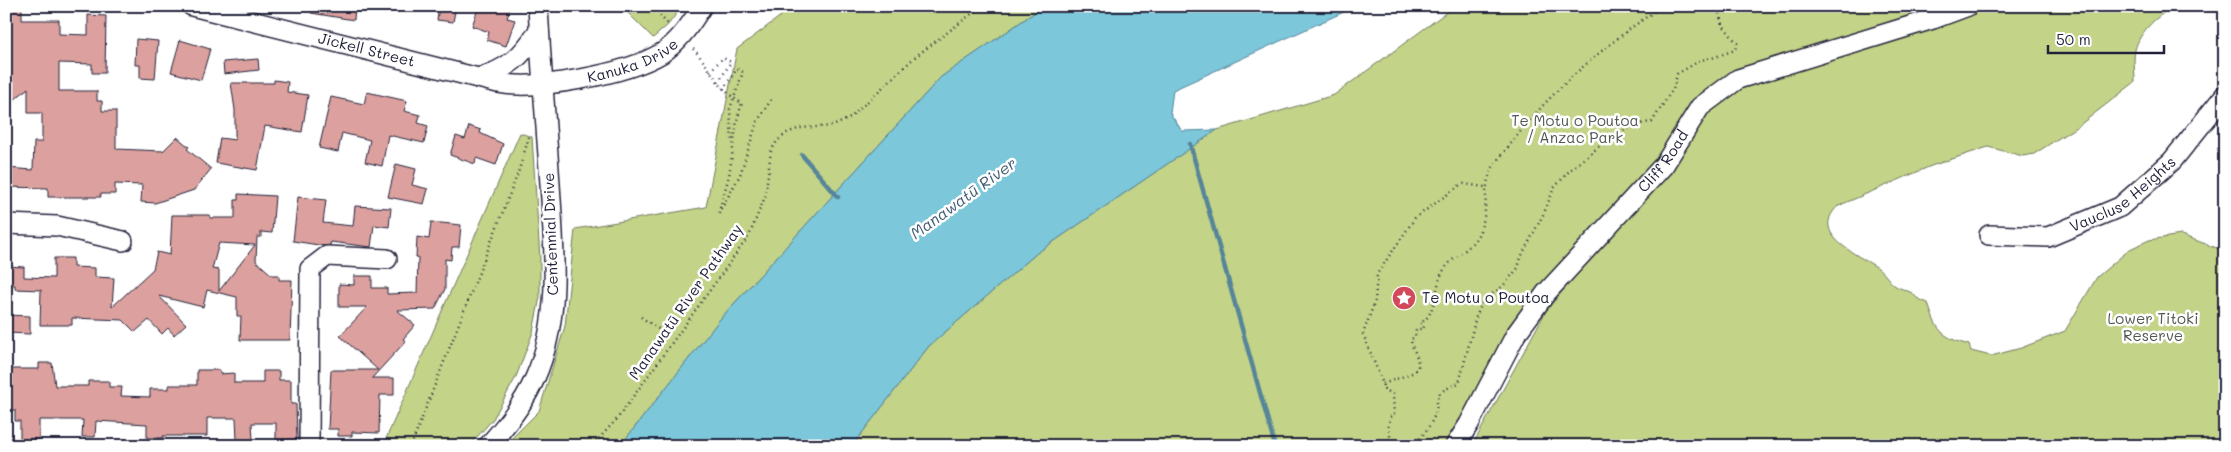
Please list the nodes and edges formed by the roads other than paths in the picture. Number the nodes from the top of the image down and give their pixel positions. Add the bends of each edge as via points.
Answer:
1 (192, 6) edge
2 (538, 6) edge
3 (702, 6) edge
4 (1968, 6) edge
5 (539, 30) junction
6 (478, 78) junction
7 (543, 84) junction
8 (2225, 95) edge
9 (6, 224) edge
10 (1990, 236) dead end
11 (123, 241) dead end
12 (387, 259) dead end
13 (309, 446) edge
14 (488, 446) edge
15 (1455, 446) edge

1 - 6 street, Jickell Street
2 - 5 street, Centennial Drive
3 - 7 street, Kanuka Drive via 686,42 640,63
4 - 15 street, Cliff Road via 1738,79 1700,107 1664,165 1569,265 1516,334
5 - 6 street via 525,52 511,64
5 - 7 street, Centennial Drive
6 - 7 street, Jickell Street via 512,86
7 - 14 street, Centennial Drive via 554,295 548,334 535,378 503,430
8 - 10 street, Vaucluse Heights via 2172,160 2120,207 2048,237
9 - 11 street via 58,226
12 - 13 street via 327,256 303,264

